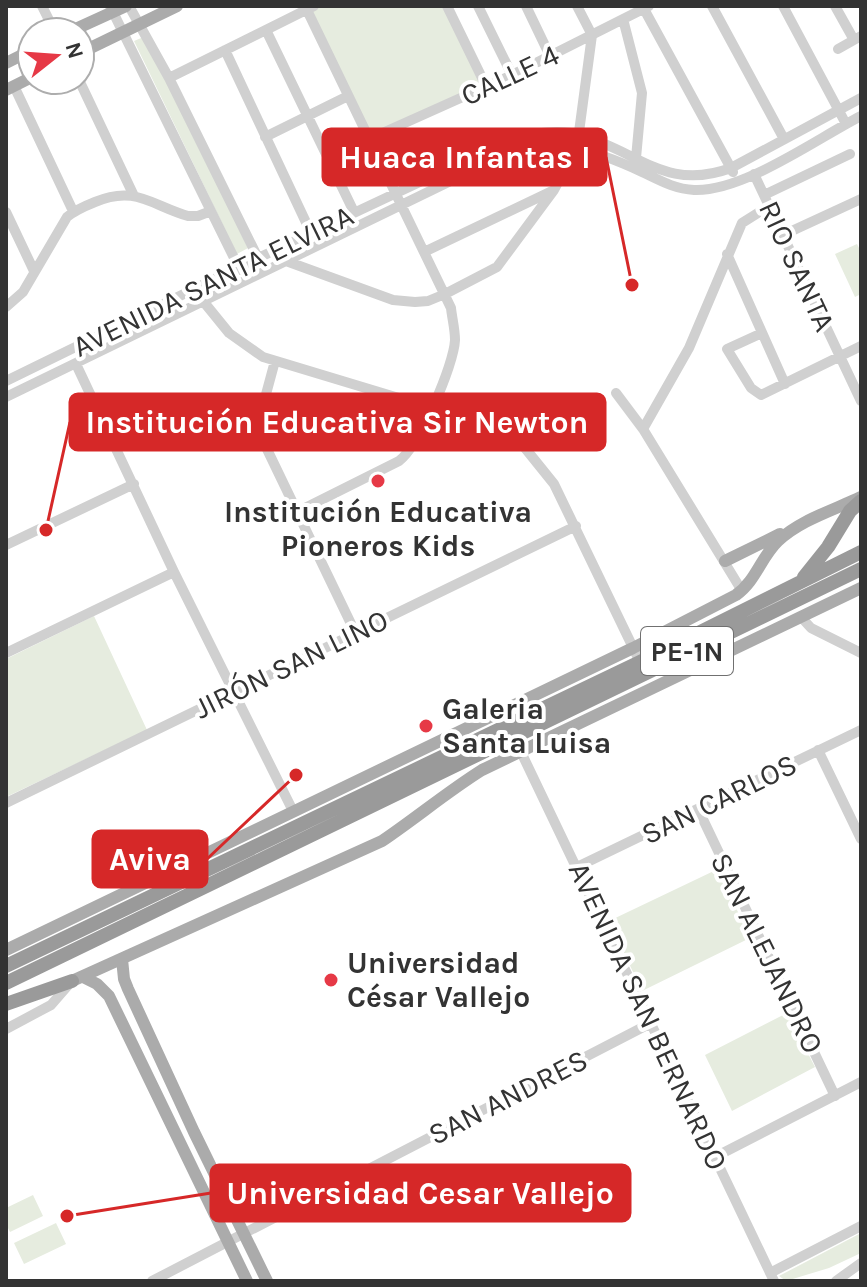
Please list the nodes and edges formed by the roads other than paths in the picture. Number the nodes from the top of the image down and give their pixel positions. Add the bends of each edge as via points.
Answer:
1 (128, 6) edge
2 (177, 6) edge
3 (447, 6) edge
4 (478, 6) edge
5 (526, 6) edge
6 (577, 6) edge
7 (712, 6) edge
8 (783, 6) edge
9 (835, 6) edge
10 (309, 7) edge
11 (646, 7) edge
12 (112, 9) edge
13 (623, 19) junction
14 (140, 25) junction
15 (266, 30) junction
16 (124, 31) junction
17 (592, 35) junction
18 (857, 38) edge
19 (96, 45) edge
20 (838, 49) dead end
21 (225, 50) junction
22 (550, 56) junction
23 (512, 75) junction
24 (169, 78) junction
25 (486, 86) junction
26 (10, 88) edge
27 (87, 96) edge
28 (348, 96) junction
29 (861, 98) edge
30 (839, 109) junction
31 (308, 116) junction
32 (861, 116) edge
33 (846, 124) junction
34 (579, 134) junction
35 (265, 137) junction
36 (369, 139) junction
37 (784, 139) junction
38 (577, 147) junction
39 (850, 154) dead end
40 (636, 158) junction
41 (731, 168) junction
42 (754, 174) junction
43 (738, 182) junction
44 (554, 190) junction
45 (395, 193) junction
46 (764, 195) junction
47 (134, 196) junction
48 (861, 199) edge
49 (401, 206) junction
50 (769, 206) junction
51 (73, 211) junction
52 (211, 211) junction
53 (6, 212) edge
54 (354, 212) junction
55 (311, 233) junction
56 (783, 235) junction
57 (424, 252) junction
58 (727, 254) junction
59 (258, 258) junction
60 (286, 261) junction
61 (239, 267) junction
62 (34, 271) junction
63 (265, 271) junction
64 (246, 280) junction
65 (445, 294) junction
66 (203, 301) junction
67 (6, 307) edge
68 (762, 333) junction
69 (861, 346) edge
70 (839, 356) junction
71 (47, 361) junction
72 (275, 361) junction
73 (76, 364) junction
74 (6, 367) edge
75 (53, 375) junction
76 (9, 380) edge
77 (785, 384) junction
78 (616, 393) dead end
79 (6, 397) edge
80 (861, 401) edge
81 (433, 407) junction
82 (643, 429) junction
83 (134, 484) junction
84 (861, 499) edge
85 (297, 512) junction
86 (576, 526) junction
87 (791, 531) junction
88 (6, 545) edge
89 (861, 552) edge
90 (725, 561) junction
91 (861, 569) edge
92 (174, 572) junction
93 (802, 580) junction
94 (861, 588) edge
95 (742, 591) junction
96 (801, 617) junction
97 (355, 632) junction
98 (6, 653) edge
99 (861, 653) edge
100 (636, 655) junction
101 (234, 693) junction
102 (861, 730) edge
103 (818, 750) junction
104 (521, 752) junction
105 (6, 803) edge
106 (293, 811) junction
107 (699, 811) junction
108 (861, 839) edge
109 (577, 867) junction
110 (6, 950) edge
111 (122, 959) junction
112 (6, 966) edge
113 (77, 979) junction
114 (6, 983) edge
115 (6, 1004) edge
116 (651, 1023) junction
117 (6, 1029) edge
118 (861, 1082) edge
119 (835, 1096) junction
120 (185, 1113) junction
121 (168, 1120) junction
122 (715, 1157) junction
123 (861, 1226) edge
124 (243, 1234) junction
125 (227, 1243) junction
126 (861, 1263) edge
127 (772, 1277) edge
128 (152, 1281) edge
129 (247, 1281) edge
130 (267, 1281) edge
131 (836, 1281) edge

1 - 12 main road
1 - 14 street
2 - 14 main road
3 - 25 street
4 - 23 street
5 - 22 street
6 - 17 street
7 - 37 street
8 - 30 street
9 - 18 street
10 - 15 street
10 - 28 street
11 - 13 street, CALLE 4
11 - 41 street
12 - 16 street
13 - 17 street, CALLE 4
13 - 40 street via 642,93
14 - 16 main road
14 - 24 street
15 - 21 street
15 - 31 street
16 - 19 main road
16 - 52 street
17 - 22 street, CALLE 4
17 - 34 street
18 - 20 street
21 - 24 street
21 - 35 street
22 - 23 street, CALLE 4
23 - 25 street, CALLE 4
24 - 59 street
25 - 36 street, CALLE 4
26 - 51 street
27 - 47 street
28 - 31 street
28 - 36 street
29 - 30 street, AVENIDA SANTA ELVIRA
30 - 33 street
30 - 37 street, AVENIDA SANTA ELVIRA
31 - 35 street
31 - 54 street
32 - 33 street, AVENIDA SANTA ELVIRA
33 - 42 street, AVENIDA SANTA ELVIRA
34 - 38 street
34 - 40 street, AVENIDA SANTA ELVIRA
34 - 45 street, AVENIDA SANTA ELVIRA via 513,138
35 - 55 street
36 - 45 street
37 - 41 street, AVENIDA SANTA ELVIRA
38 - 43 street, AVENIDA SANTA ELVIRA via 678,188 711,189
38 - 44 street
38 - 49 street, AVENIDA SANTA ELVIRA via 500,157
39 - 46 street
40 - 41 street, AVENIDA SANTA ELVIRA via 688,177
41 - 43 street
42 - 43 street, AVENIDA SANTA ELVIRA
42 - 46 street, RIO SANTA
44 - 57 street
44 - 65 street via 497,267
45 - 49 street
45 - 54 street, AVENIDA SANTA ELVIRA
46 - 50 street, RIO SANTA
47 - 51 street via 117,194
47 - 52 street via 188,216
48 - 56 street
49 - 57 street
49 - 60 street, AVENIDA SANTA ELVIRA
50 - 56 street, RIO SANTA
50 - 58 street via 742,223
51 - 62 street
52 - 61 street
53 - 62 street
54 - 55 street, AVENIDA SANTA ELVIRA
55 - 59 street, AVENIDA SANTA ELVIRA
56 - 70 street, RIO SANTA
57 - 65 street
58 - 68 street
58 - 82 street via 689,348
59 - 61 street, AVENIDA SANTA ELVIRA
59 - 63 street
60 - 63 street, AVENIDA SANTA ELVIRA
60 - 65 street via 393,300 428,301
61 - 64 street
61 - 71 street, AVENIDA SANTA ELVIRA
62 - 67 street via 23,292
63 - 64 street, AVENIDA SANTA ELVIRA
64 - 66 street, AVENIDA SANTA ELVIRA
65 - 81 street via 455,342
66 - 72 street via 229,333
66 - 73 street, AVENIDA SANTA ELVIRA
68 - 77 street
68 - 77 street via 727,349 755,394
69 - 70 street
70 - 77 street
70 - 80 street, RIO SANTA
71 - 75 street
71 - 76 street, AVENIDA SANTA ELVIRA
72 - 81 street
72 - 85 street via 262,409 262,431
73 - 75 street, AVENIDA SANTA ELVIRA
73 - 83 street
74 - 76 street
75 - 79 street, AVENIDA SANTA ELVIRA
78 - 82 street
81 - 85 street via 409,454
81 - 86 street via 498,428 525,448 545,471
82 - 90 street
83 - 88 street
83 - 92 street
84 - 87 main road
84 - 93 highway
85 - 97 street
86 - 97 street, JIRÓN SAN LINO
86 - 100 street
87 - 90 main road
87 - 95 main road via 775,543
89 - 93 highway, PE-1N
90 - 95 street
91 - 114 highway, PE-1N
92 - 98 street
92 - 101 street
93 - 100 highway, PE-1N
94 - 96 main road
95 - 100 main road
96 - 99 street via 811,628
96 - 104 main road
97 - 101 street, JIRÓN SAN LINO
100 - 106 main road
100 - 112 highway, PE-1N
101 - 105 street, JIRÓN SAN LINO
101 - 106 street
102 - 103 street, SAN CARLOS
103 - 107 street, SAN CARLOS
103 - 108 street
104 - 109 street, AVENIDA SAN BERNARDO
104 - 111 main road via 441,796 382,841
106 - 110 main road
107 - 109 street, SAN CARLOS
107 - 119 street, SAN ALEJANDRO
109 - 116 street, AVENIDA SAN BERNARDO
111 - 113 main road
111 - 120 main road via 128,989
113 - 115 highway
113 - 117 street via 51,1005
113 - 121 main road via 97,984 109,996
116 - 122 street, AVENIDA SAN BERNARDO
116 - 124 street, SAN ANDRES
118 - 119 street
119 - 122 street
120 - 121 main road
120 - 124 main road
121 - 125 main road
122 - 127 street, AVENIDA SAN BERNARDO
123 - 127 street
124 - 125 street, SAN ANDRES
124 - 130 main road
125 - 128 street, SAN ANDRES
125 - 129 main road
126 - 131 street

